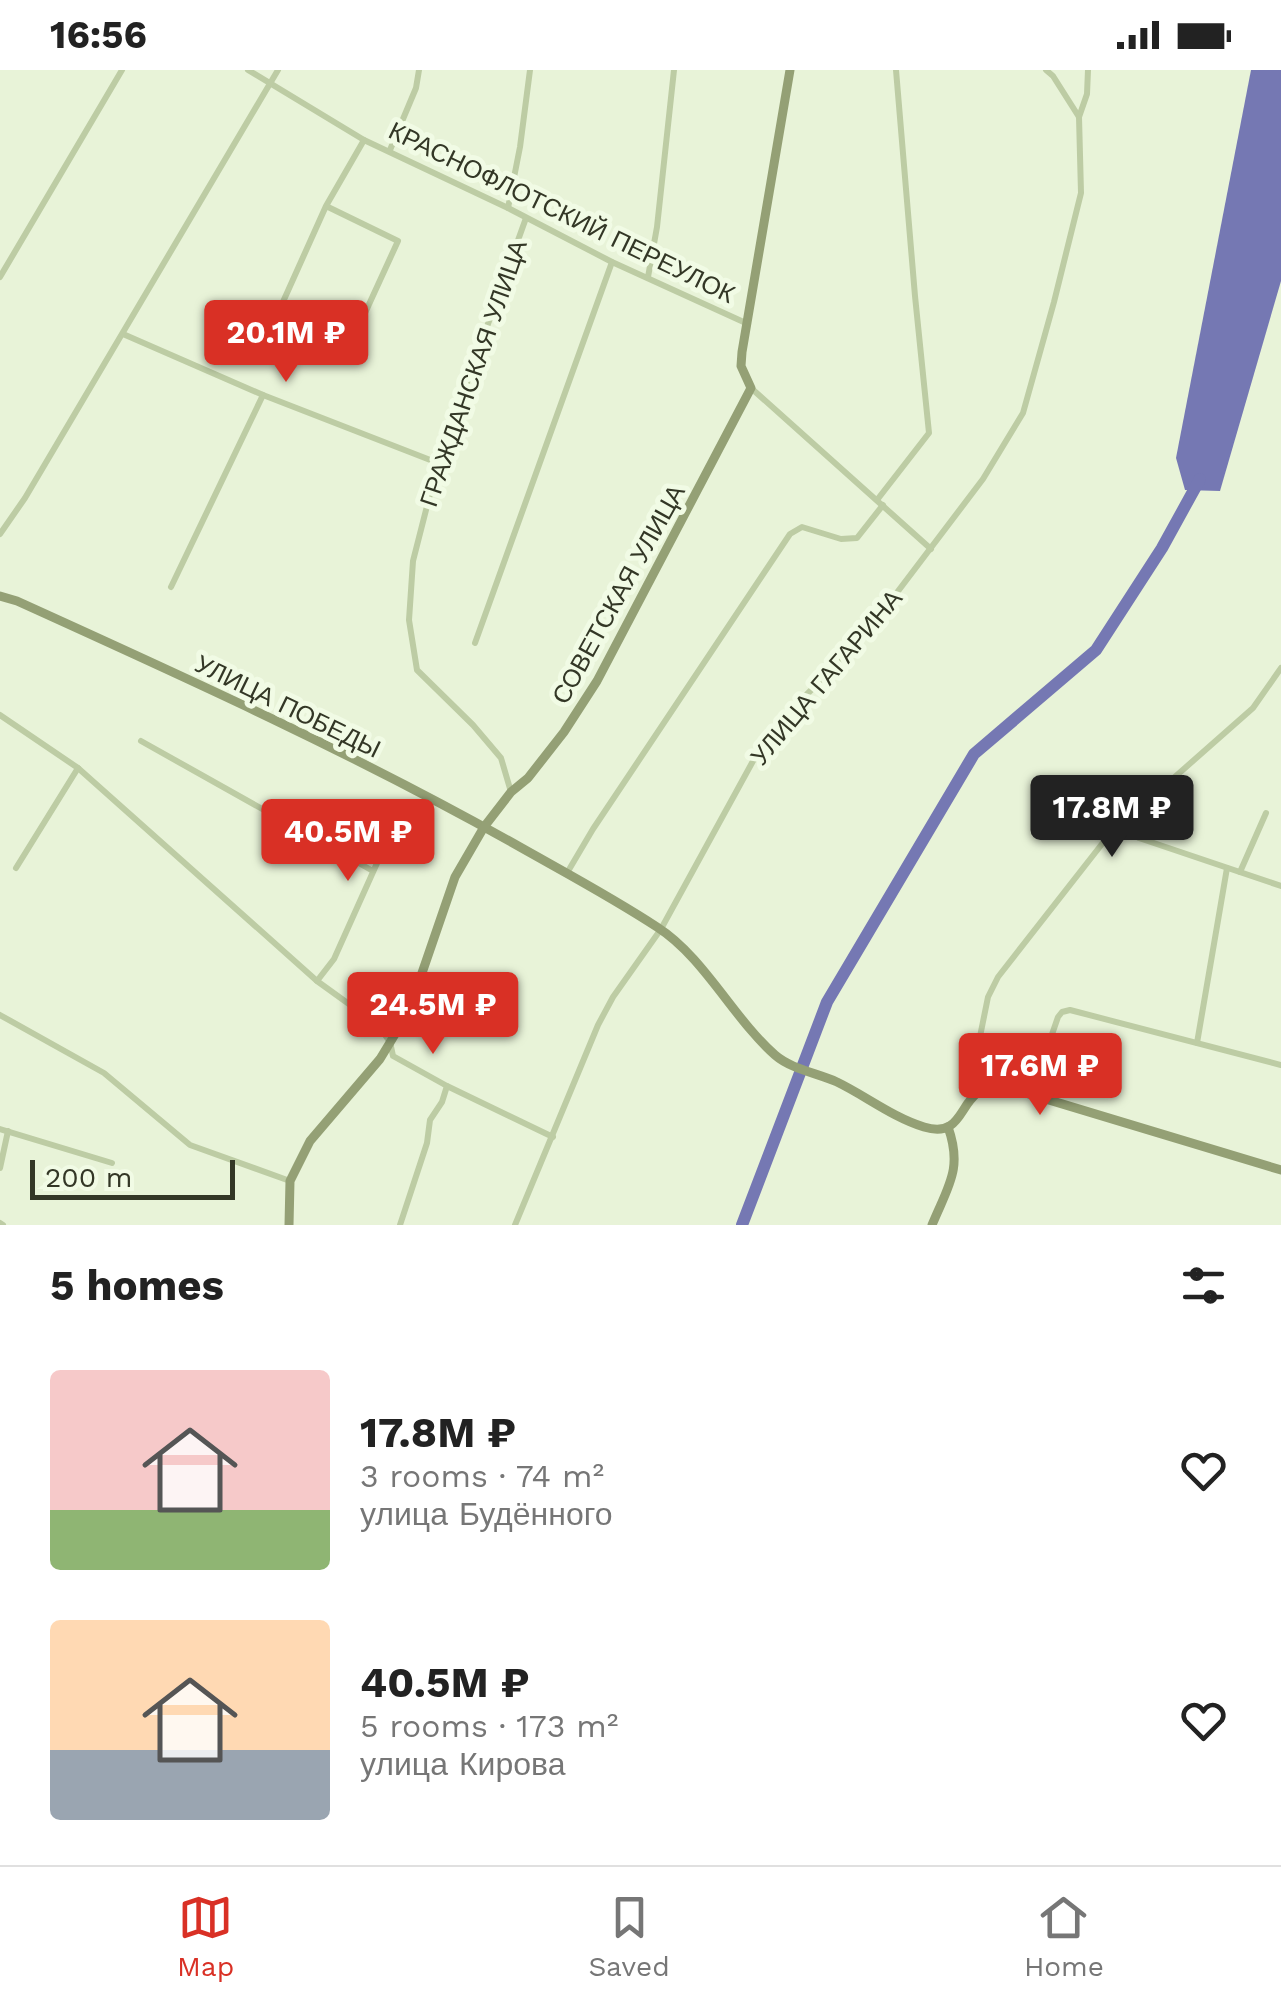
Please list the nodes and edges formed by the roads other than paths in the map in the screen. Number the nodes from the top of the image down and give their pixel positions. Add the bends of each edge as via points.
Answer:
1 (122, 70) edge
2 (248, 70) edge
3 (278, 70) edge
4 (419, 70) edge
5 (530, 70) edge
6 (674, 70) edge
7 (790, 70) edge
8 (896, 70) edge
9 (1046, 70) edge
10 (1088, 70) edge
11 (270, 84) junction
12 (1079, 117) junction
13 (364, 140) junction
14 (390, 150) junction
15 (326, 206) junction
16 (508, 208) junction
17 (526, 218) junction
18 (612, 262) junction
19 (0, 277) edge
20 (648, 277) junction
21 (748, 324) junction
22 (123, 334) junction
23 (751, 388) junction
24 (263, 396) junction
25 (438, 463) junction
26 (880, 503) junction
27 (0, 534) edge
28 (931, 549) junction
29 (172, 586) dead end
30 (0, 596) edge
31 (474, 643) dead end
32 (1281, 668) edge
33 (0, 715) edge
34 (140, 741) dead end
35 (78, 768) junction
36 (511, 792) junction
37 (404, 802) dead end
38 (1266, 812) dead end
39 (1120, 824) junction
40 (484, 827) junction
41 (16, 868) dead end
42 (1226, 868) junction
43 (373, 871) junction
44 (1240, 872) junction
45 (566, 873) junction
46 (1281, 886) edge
47 (661, 929) junction
48 (317, 981) junction
49 (0, 1015) edge
50 (390, 1042) junction
51 (1197, 1043) junction
52 (1281, 1065) edge
53 (447, 1086) junction
54 (978, 1091) junction
55 (1031, 1095) junction
56 (948, 1127) junction
57 (4, 1130) edge
58 (553, 1138) junction
59 (112, 1164) dead end
60 (0, 1168) edge
61 (1281, 1170) edge
62 (290, 1181) junction
63 (289, 1225) edge
64 (400, 1225) edge
65 (515, 1225) edge
66 (932, 1225) edge

1 - 19 street
2 - 11 street, КРАСНОФЛОТСКИЙ ПЕРЕУЛОК
3 - 11 street
4 - 14 street
5 - 16 street, ГРАЖДАНСКАЯ УЛИЦА
6 - 20 street
7 - 21 street
8 - 26 street via 929,433
9 - 12 street
10 - 12 street, УЛИЦА ГАГАРИНА
11 - 13 street, КРАСНОФЛОТСКИЙ ПЕРЕУЛОК
11 - 22 street
12 - 28 street, УЛИЦА ГАГАРИНА via 1081,193 1023,413
13 - 14 street, КРАСНОФЛОТСКИЙ ПЕРЕУЛОК
13 - 15 street
14 - 16 street, КРАСНОФЛОТСКИЙ ПЕРЕУЛОК
15 - 15 street via 398,241 349,348 278,314
16 - 17 street, КРАСНОФЛОТСКИЙ ПЕРЕУЛОК
17 - 18 street, КРАСНОФЛОТСКИЙ ПЕРЕУЛОК
17 - 25 street, ГРАЖДАНСКАЯ УЛИЦА
18 - 20 street, КРАСНОФЛОТСКИЙ ПЕРЕУЛОК
18 - 31 street
20 - 21 street, КРАСНОФЛОТСКИЙ ПЕРЕУЛОК
21 - 23 street, КРАСНОФЛОТСКИЙ ПЕРЕУЛОК via 741,366
22 - 24 street
22 - 27 street
23 - 26 street
23 - 36 street, СОВЕТСКАЯ УЛИЦА via 597,681 564,732
24 - 25 street
24 - 29 street
25 - 36 street, ГРАЖДАНСКАЯ УЛИЦА via 413,562 414,658 417,670 501,758
26 - 28 street
26 - 45 street via 857,538 802,526 790,534
28 - 47 street, УЛИЦА ГАГАРИНА via 858,644 799,702 753,761
30 - 40 street, УЛИЦА ПОБЕДЫ via 282,723
32 - 39 street via 1253,708
33 - 35 street
34 - 43 street
35 - 41 street
35 - 48 street
36 - 40 street, СОВЕТСКАЯ УЛИЦА
37 - 43 street
38 - 44 street
39 - 42 street via 1139,838
39 - 54 street via 998,977 972,1076
40 - 45 street, УЛИЦА ПОБЕДЫ
40 - 50 street, СОВЕТСКАЯ УЛИЦА via 455,877 411,1005
42 - 44 street
42 - 51 street
43 - 48 street via 334,960
44 - 46 street
45 - 47 street, УЛИЦА ПОБЕДЫ
47 - 56 street, УЛИЦА ПОБЕДЫ via 778,1058 927,1128
47 - 58 street, УЛИЦА ГАГАРИНА via 598,1025
48 - 50 street via 378,1025
49 - 62 street via 104,1074 190,1146
50 - 53 street via 393,1056
50 - 62 street, СОВЕТСКАЯ УЛИЦА via 310,1141
51 - 52 street
51 - 55 street via 1062,1012
53 - 58 street
53 - 64 street via 430,1120
54 - 55 street via 1003,1086
54 - 56 street
55 - 61 street
56 - 66 street via 956,1165
57 - 59 street
57 - 60 street
58 - 65 street, УЛИЦА ГАГАРИНА
62 - 63 street, СОВЕТСКАЯ УЛИЦА

